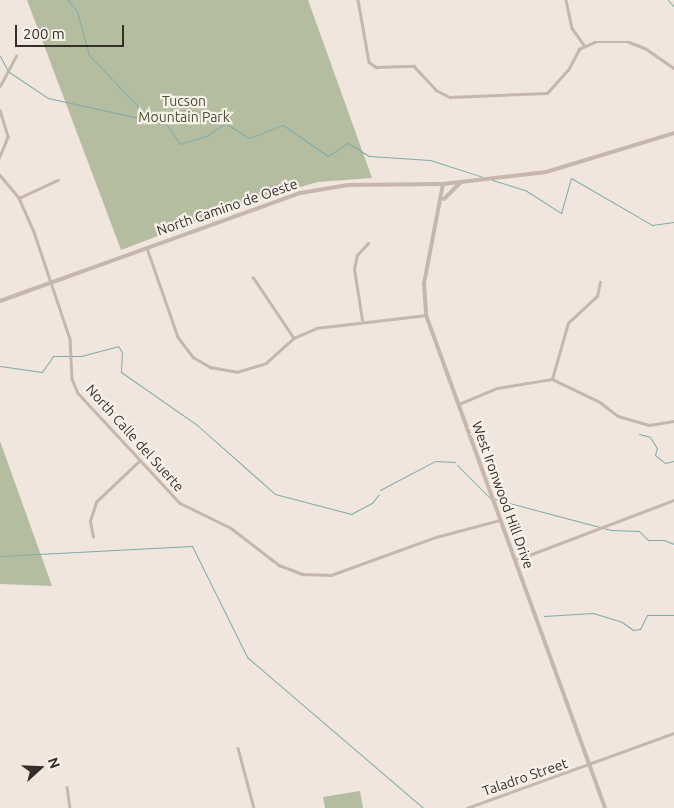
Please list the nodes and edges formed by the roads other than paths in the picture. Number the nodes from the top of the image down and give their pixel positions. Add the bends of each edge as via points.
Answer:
1 (358, 0) edge
2 (566, 0) edge
3 (584, 46) junction
4 (16, 56) dead end
5 (674, 68) edge
6 (0, 86) edge
7 (0, 110) edge
8 (674, 133) edge
9 (0, 157) edge
10 (0, 175) edge
11 (58, 180) dead end
12 (461, 182) junction
13 (443, 184) junction
14 (19, 198) junction
15 (443, 201) junction
16 (368, 243) dead end
17 (147, 247) junction
18 (253, 278) dead end
19 (50, 281) junction
20 (600, 282) dead end
21 (0, 301) edge
22 (426, 315) junction
23 (362, 320) junction
24 (294, 338) junction
25 (552, 379) junction
26 (458, 405) junction
27 (674, 421) edge
28 (139, 461) junction
29 (674, 500) edge
30 (500, 520) junction
31 (93, 537) dead end
32 (515, 561) junction
33 (674, 733) edge
34 (238, 748) dead end
35 (589, 765) junction
36 (67, 787) dead end
37 (70, 808) edge
38 (254, 808) edge
39 (467, 808) edge
40 (605, 808) edge

1 - 3 street via 369,62 376,67 414,66 436,90 450,97 547,92
2 - 3 street via 572,28
3 - 5 street via 596,42 629,42 645,48
4 - 6 street
7 - 9 street via 8,137
8 - 12 street, North Camino de Oeste via 565,168
10 - 14 street, North Calle del Suerte
11 - 14 street
12 - 13 street, North Camino de Oeste
12 - 15 street
13 - 15 street, West Ironwood Hill Drive
13 - 17 street, North Camino de Oeste via 348,185 300,193
14 - 19 street, North Calle del Suerte
15 - 22 street, West Ironwood Hill Drive via 424,284
16 - 23 street via 358,255 354,269
17 - 19 street, North Camino de Oeste
17 - 24 street via 178,337 193,357 210,367 237,372 266,363
18 - 24 street
19 - 21 street, North Camino de Oeste
19 - 28 street, North Calle del Suerte via 70,339 72,379 78,393
20 - 25 street via 597,296 568,323
22 - 23 street
22 - 26 street, West Ironwood Hill Drive
23 - 24 street via 316,328
25 - 26 street via 497,388
25 - 27 street via 600,402 618,416 649,425
26 - 30 street, West Ironwood Hill Drive
28 - 30 street, North Calle del Suerte via 180,503 231,528 279,565 303,574 331,575 436,537
28 - 31 street via 96,502 90,521
29 - 32 street
30 - 32 street, West Ironwood Hill Drive
32 - 35 street, West Ironwood Hill Drive
33 - 35 street, Taladro Street
34 - 38 street
35 - 39 street, Taladro Street
35 - 40 street, West Ironwood Hill Drive
36 - 37 street

